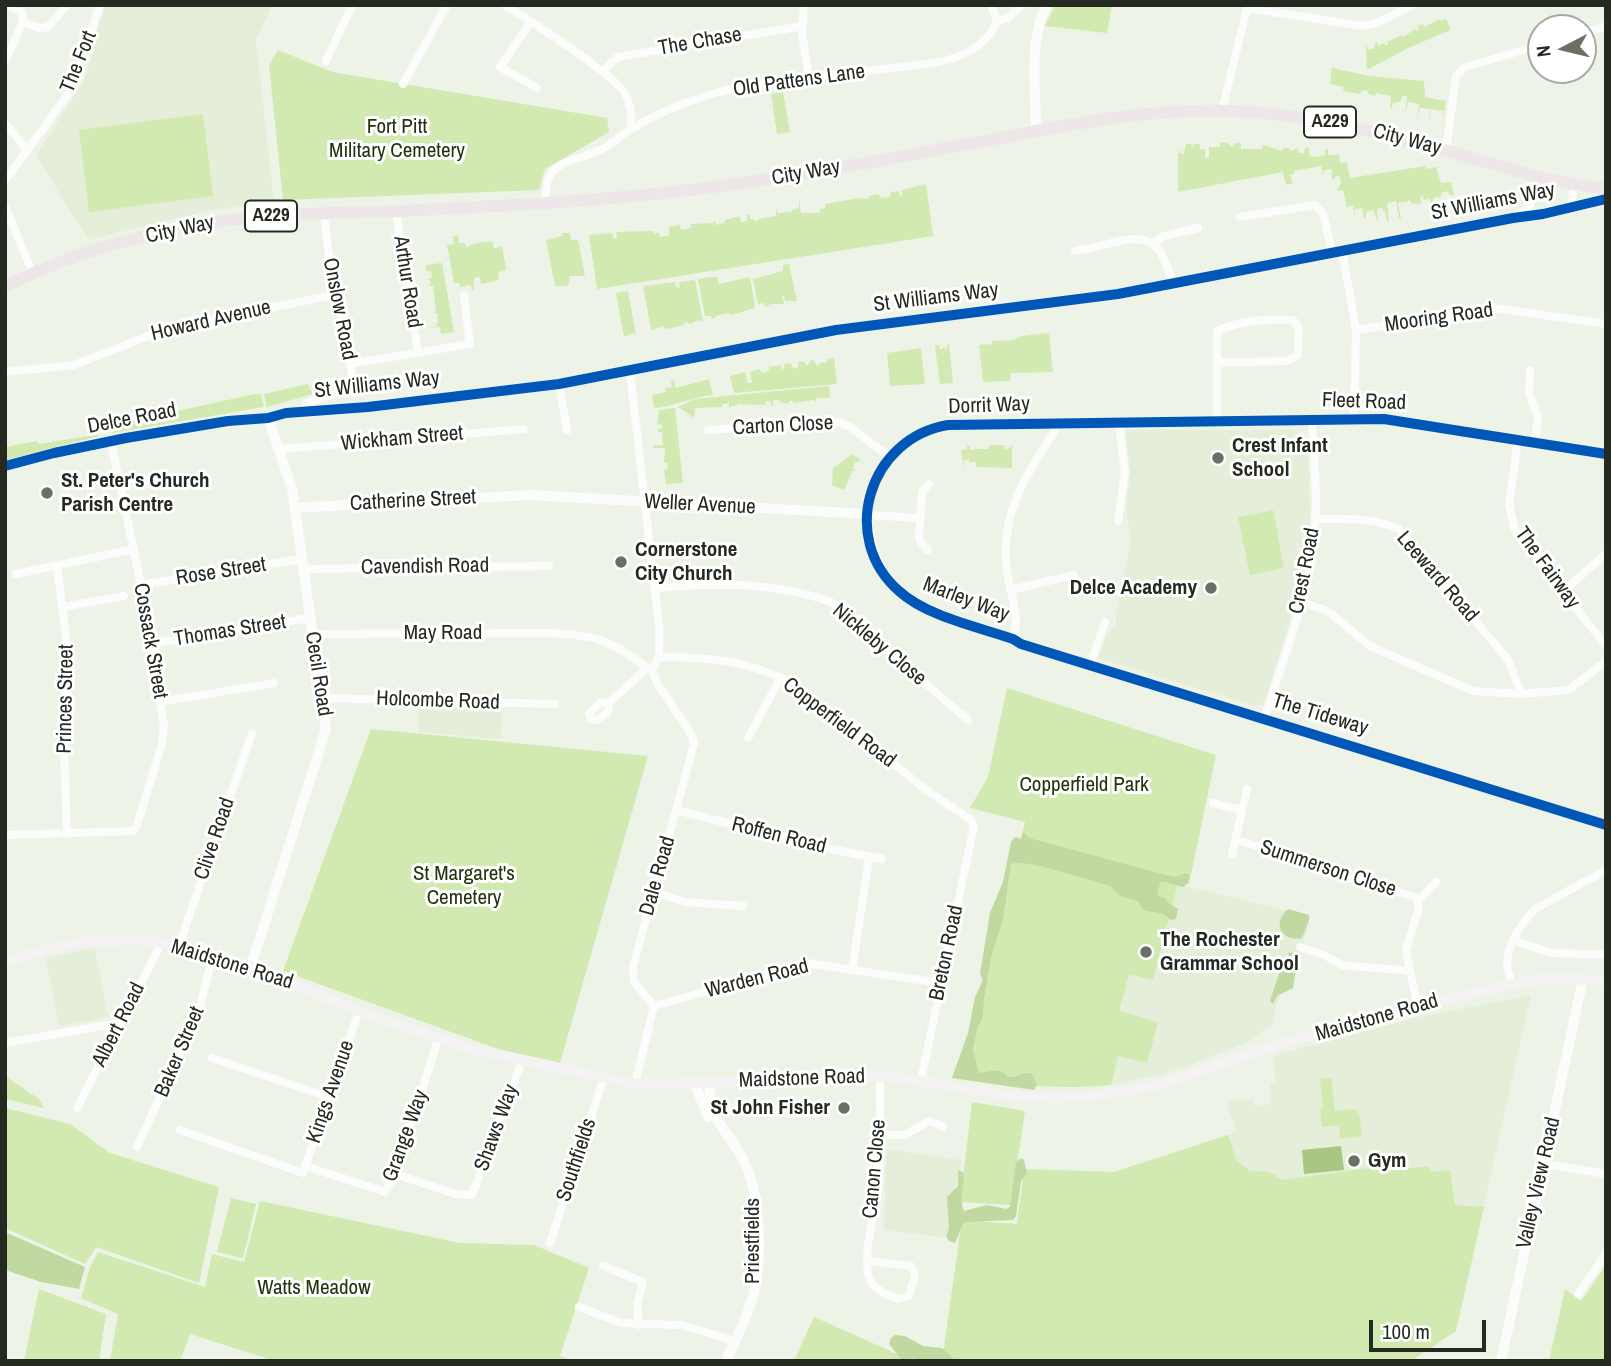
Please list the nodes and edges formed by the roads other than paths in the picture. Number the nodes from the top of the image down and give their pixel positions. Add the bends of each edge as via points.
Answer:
1 (7, 5) edge
2 (67, 5) edge
3 (100, 5) edge
4 (352, 5) edge
5 (447, 5) edge
6 (504, 5) edge
7 (804, 5) edge
8 (991, 5) edge
9 (1022, 5) edge
10 (1047, 5) edge
11 (1413, 5) edge
12 (531, 21) junction
13 (997, 21) junction
14 (23, 23) junction
15 (803, 26) junction
16 (1527, 49) edge
17 (6, 56) edge
18 (326, 61) dead end
19 (602, 71) junction
20 (809, 78) junction
21 (403, 84) dead end
22 (537, 88) dead end
23 (1222, 111) junction
24 (5, 123) edge
25 (630, 130) junction
26 (1036, 131) junction
27 (27, 150) junction
28 (1446, 151) junction
29 (1538, 177) junction
30 (5, 181) edge
31 (1574, 184) junction
32 (1606, 188) edge
33 (1606, 199) edge
34 (546, 203) junction
35 (1530, 204) junction
36 (5, 206) edge
37 (1570, 207) junction
38 (396, 211) junction
39 (324, 213) junction
40 (1539, 215) junction
41 (1240, 217) dead end
42 (1513, 218) junction
43 (1198, 228) dead end
44 (1094, 236) dead end
45 (1152, 244) junction
46 (1095, 248) junction
47 (1074, 251) dead end
48 (1337, 251) junction
49 (33, 274) junction
50 (1172, 283) junction
51 (5, 286) edge
52 (339, 294) junction
53 (464, 295) dead end
54 (1606, 324) edge
55 (1356, 330) junction
56 (418, 353) junction
57 (1217, 363) junction
58 (350, 364) junction
59 (1530, 370) dead end
60 (5, 372) edge
61 (630, 372) junction
62 (559, 384) junction
63 (305, 412) junction
64 (268, 418) junction
65 (1354, 419) junction
66 (1312, 420) junction
67 (1217, 422) junction
68 (1119, 423) junction
69 (1055, 424) junction
70 (524, 429) dead end
71 (567, 430) dead end
72 (708, 430) dead end
73 (1518, 440) junction
74 (111, 441) junction
75 (1535, 442) junction
76 (280, 449) junction
77 (1606, 454) edge
78 (890, 457) junction
79 (5, 466) edge
80 (929, 484) dead end
81 (532, 495) joint
82 (645, 502) junction
83 (294, 508) junction
84 (867, 514) junction
85 (921, 518) junction
86 (1316, 519) junction
87 (1118, 521) dead end
88 (134, 550) junction
89 (928, 550) dead end
90 (1606, 554) edge
91 (301, 564) junction
92 (57, 565) junction
93 (549, 566) dead end
94 (16, 574) dead end
95 (1074, 575) dead end
96 (141, 585) junction
97 (654, 589) junction
98 (1010, 590) junction
99 (1562, 592) junction
100 (124, 596) dead end
101 (1301, 602) junction
102 (63, 607) junction
103 (309, 618) junction
104 (1105, 622) dead end
105 (312, 634) junction
106 (1017, 641) junction
107 (150, 643) junction
108 (1606, 646) edge
109 (659, 657) junction
110 (1606, 662) edge
111 (1090, 666) junction
112 (650, 669) junction
113 (781, 677) junction
114 (274, 683) dead end
115 (1521, 694) junction
116 (321, 698) junction
117 (160, 702) junction
118 (609, 703) dead end
119 (555, 704) dead end
120 (1265, 718) junction
121 (968, 720) dead end
122 (252, 733) dead end
123 (748, 738) dead end
124 (1247, 789) dead end
125 (1213, 803) dead end
126 (676, 810) junction
127 (1241, 810) junction
128 (1606, 825) edge
129 (974, 827) joint
130 (67, 834) junction
131 (5, 835) edge
132 (1236, 840) junction
133 (1232, 855) dead end
134 (869, 858) junction
135 (882, 859) dead end
136 (1606, 870) edge
137 (1436, 882) dead end
138 (653, 892) junction
139 (1418, 901) junction
140 (743, 906) dead end
141 (160, 942) junction
142 (1514, 942) junction
143 (179, 946) junction
144 (1300, 947) dead end
145 (214, 954) junction
146 (1606, 955) edge
147 (5, 963) edge
148 (251, 966) junction
149 (852, 970) junction
150 (1410, 971) junction
151 (1583, 979) junction
152 (1606, 981) edge
153 (940, 983) junction
154 (1513, 984) junction
155 (654, 1006) junction
156 (1418, 1006) junction
157 (359, 1011) junction
158 (107, 1025) dead end
159 (438, 1040) junction
160 (5, 1043) edge
161 (212, 1058) dead end
162 (522, 1061) junction
163 (880, 1076) junction
164 (604, 1077) junction
165 (921, 1080) junction
166 (710, 1083) junction
167 (635, 1084) junction
168 (695, 1084) junction
169 (329, 1097) junction
170 (77, 1108) dead end
171 (719, 1125) junction
172 (943, 1127) dead end
173 (180, 1130) dead end
174 (879, 1135) junction
175 (137, 1147) dead end
176 (1545, 1164) junction
177 (304, 1169) junction
178 (395, 1174) junction
179 (1606, 1174) edge
180 (550, 1243) dead end
181 (1606, 1254) edge
182 (868, 1261) junction
183 (603, 1266) dead end
184 (1578, 1294) dead end
185 (579, 1307) dead end
186 (639, 1325) junction
187 (735, 1341) junction
188 (726, 1361) edge
189 (1501, 1361) edge

1 - 14 street via 22,12
2 - 14 street, The Fort via 48,27
3 - 27 street, The Fort via 72,88
4 - 18 street
5 - 21 street
6 - 12 street
7 - 15 street
8 - 13 street
9 - 13 street, Old Pattens Lane
10 - 26 street via 1036,36
11 - 23 street via 1360,26 1247,8
12 - 19 street
12 - 22 street via 500,67
13 - 20 street, Old Pattens Lane via 990,35 955,58
14 - 17 street
15 - 19 street, The Chase via 618,57
15 - 20 street
16 - 28 street via 1459,71
19 - 25 street via 629,103
20 - 25 street, Old Pattens Lane via 722,92 677,106
23 - 26 main road, City Way / A229 via 1142,114
23 - 28 main road, City Way / A229 via 1325,121
24 - 27 street
25 - 34 street, Old Pattens Lane via 604,148 553,171 545,184
26 - 34 main road, City Way / A229 via 770,179
27 - 30 street, The Fort
28 - 29 main road, City Way / A229
29 - 31 main road, City Way / A229
29 - 35 street
31 - 32 main road, City Way / A229
31 - 37 street
33 - 37 street, St Williams Way
34 - 38 main road, City Way / A229
35 - 40 street
35 - 42 street
36 - 49 street
37 - 40 street, St Williams Way
38 - 39 main road, City Way / A229
38 - 56 street, Arthur Road
39 - 49 main road, City Way / A229 via 262,216 183,228 108,247
39 - 52 street, Onslow Road via 331,274
40 - 42 street, St Williams Way
41 - 48 street via 1315,205 1323,213
42 - 48 street, St Williams Way
43 - 45 street via 1164,236
44 - 46 street
45 - 46 street via 1131,237
45 - 50 street via 1163,255
46 - 47 street
48 - 50 street, St Williams Way
48 - 55 street
49 - 51 main road, City Way / A229
50 - 61 street, St Williams Way via 836,330
52 - 58 street, Onslow Road
52 - 60 street, Howard Avenue via 169,328 74,365
53 - 56 street via 470,344
54 - 55 street, Mooring Road via 1494,308
55 - 65 street
56 - 58 street
57 - 57 street via 1217,331 1278,319 1293,320 1299,328 1298,355 1287,361
57 - 67 street
58 - 63 street, Onslow Road via 353,388 308,402
59 - 75 street via 1529,393 1538,418
61 - 62 street, St Williams Way
61 - 82 street
62 - 63 street, St Williams Way
62 - 71 street
63 - 64 street, St Williams Way
64 - 74 street, Delce Road
64 - 76 street, Cecil Road
65 - 66 street, Fleet Road
65 - 73 street, Fleet Road via 1396,420
66 - 67 street, Fleet Road
66 - 86 street, Crest Road
67 - 68 street, Fleet Road
68 - 69 street, Dorrit Way
68 - 87 street via 1125,472
69 - 78 street, Dorrit Way via 942,426 917,435
69 - 98 street via 1011,509 1005,551
70 - 76 street, Wickham Street
72 - 78 street, Carton Close via 840,422
73 - 75 street, Fleet Road
73 - 99 street, The Fairway via 1509,504 1515,530
74 - 79 street, Delce Road
74 - 88 street, Cossack Street
75 - 77 street, Fleet Road
76 - 83 street, Cecil Road
78 - 84 street, Dorrit Way via 874,484
80 - 85 street via 922,492
81 - 82 street, Weller Avenue
81 - 83 street, Catherine Street
82 - 84 street, Weller Avenue
82 - 97 street
83 - 91 street, Cecil Road
84 - 85 street
84 - 106 street, Marley Way via 876,562 898,590 927,609
85 - 89 street via 920,539
86 - 101 street, Crest Road
86 - 115 street, Leeward Road via 1368,520 1399,529 1509,660
88 - 92 street
88 - 96 street, Cossack Street
90 - 99 street
91 - 93 street, Cavendish Road
91 - 96 street, Rose Street
91 - 103 street, Cecil Road
92 - 94 street
92 - 102 street, Princes Street
95 - 98 street
96 - 107 street, Cossack Street
97 - 109 street
97 - 121 street, Nickleby Close via 738,585 812,595 831,603
98 - 106 street via 1018,621
99 - 108 street, The Fairway
100 - 102 street
101 - 115 street via 1328,611 1370,646 1473,691
101 - 120 street, Crest Road
102 - 130 street, Princes Street
103 - 105 street, Cecil Road
103 - 107 street, Thomas Street
104 - 111 street
105 - 112 street, May Road via 575,634 611,643
105 - 116 street, Cecil Road
106 - 111 street, The Tideway
107 - 117 street, Cossack Street
109 - 112 street
109 - 113 street, Copperfield Road via 722,659
110 - 115 street via 1569,690
111 - 120 street, The Tideway
112 - 118 street
112 - 126 street, Dale Road via 693,739
113 - 123 street
113 - 129 street, Copperfield Road
114 - 117 street
116 - 119 street, Holcombe Road
116 - 148 street, Cecil Road via 324,737
117 - 130 street, Cossack Street via 163,742 134,830
120 - 128 street, The Tideway
122 - 143 street, Clive Road
124 - 127 street, Summerson Close
125 - 127 street
126 - 134 street, Roffen Road
126 - 138 street, Dale Road
127 - 132 street, Summerson Close
129 - 153 street, Breton Road
130 - 131 street
132 - 133 street, Summerson Close
132 - 139 street, Summerson Close
134 - 135 street, Roffen Road
134 - 149 street
136 - 142 street via 1535,909
137 - 139 street, Summerson Close
138 - 140 street via 686,902
138 - 155 street, Dale Road via 632,970 635,984
139 - 150 street, Summerson Close via 1406,950
141 - 143 main road, Maidstone Road
141 - 147 main road, Maidstone Road via 86,942
141 - 170 street, Albert Road
142 - 146 street via 1552,953
142 - 154 street via 1507,960
143 - 145 main road, Maidstone Road
144 - 150 street via 1342,965
145 - 148 main road, Maidstone Road
145 - 175 street, Baker Street via 198,1015
148 - 157 main road, Maidstone Road
149 - 153 street, Warden Road
149 - 155 street, Warden Road via 807,963
150 - 156 street, Summerson Close
151 - 152 main road, Maidstone Road
151 - 154 main road, Maidstone Road via 1547,978
151 - 176 street, Valley View Road
153 - 165 street, Breton Road
154 - 156 main road, Maidstone Road
155 - 167 street
156 - 165 main road, Maidstone Road via 1250,1053 1172,1081 1113,1094 1065,1098 1003,1095
157 - 159 main road, Maidstone Road
157 - 169 street, Kings Avenue
158 - 160 street
159 - 162 main road, Maidstone Road
159 - 178 street, Grange Way
161 - 169 street
162 - 164 main road, Maidstone Road
162 - 178 street, Shaws Way via 472,1195 455,1194
163 - 165 main road, Maidstone Road
163 - 166 main road, Maidstone Road via 836,1074
163 - 174 street, Canon Close
164 - 167 main road, Maidstone Road
164 - 180 street, Southfields
166 - 168 main road, Maidstone Road
166 - 171 street, Priestfields via 710,1108
167 - 168 main road, Maidstone Road
168 - 171 street, Priestfields via 707,1115
169 - 177 street, Kings Avenue
171 - 187 street, Priestfields via 747,1167 757,1205 756,1280
172 - 174 street via 931,1121 903,1135
173 - 177 street
174 - 182 street, Canon Close
176 - 179 street
176 - 189 street, Valley View Road
177 - 178 street, Grange Way via 385,1192
181 - 184 street
182 - 182 street, Canon Close via 873,1285 897,1299 909,1296 915,1275 911,1266
183 - 186 street via 643,1282 637,1305
185 - 186 street via 611,1321
186 - 187 street via 681,1325
187 - 188 street, Priestfields

